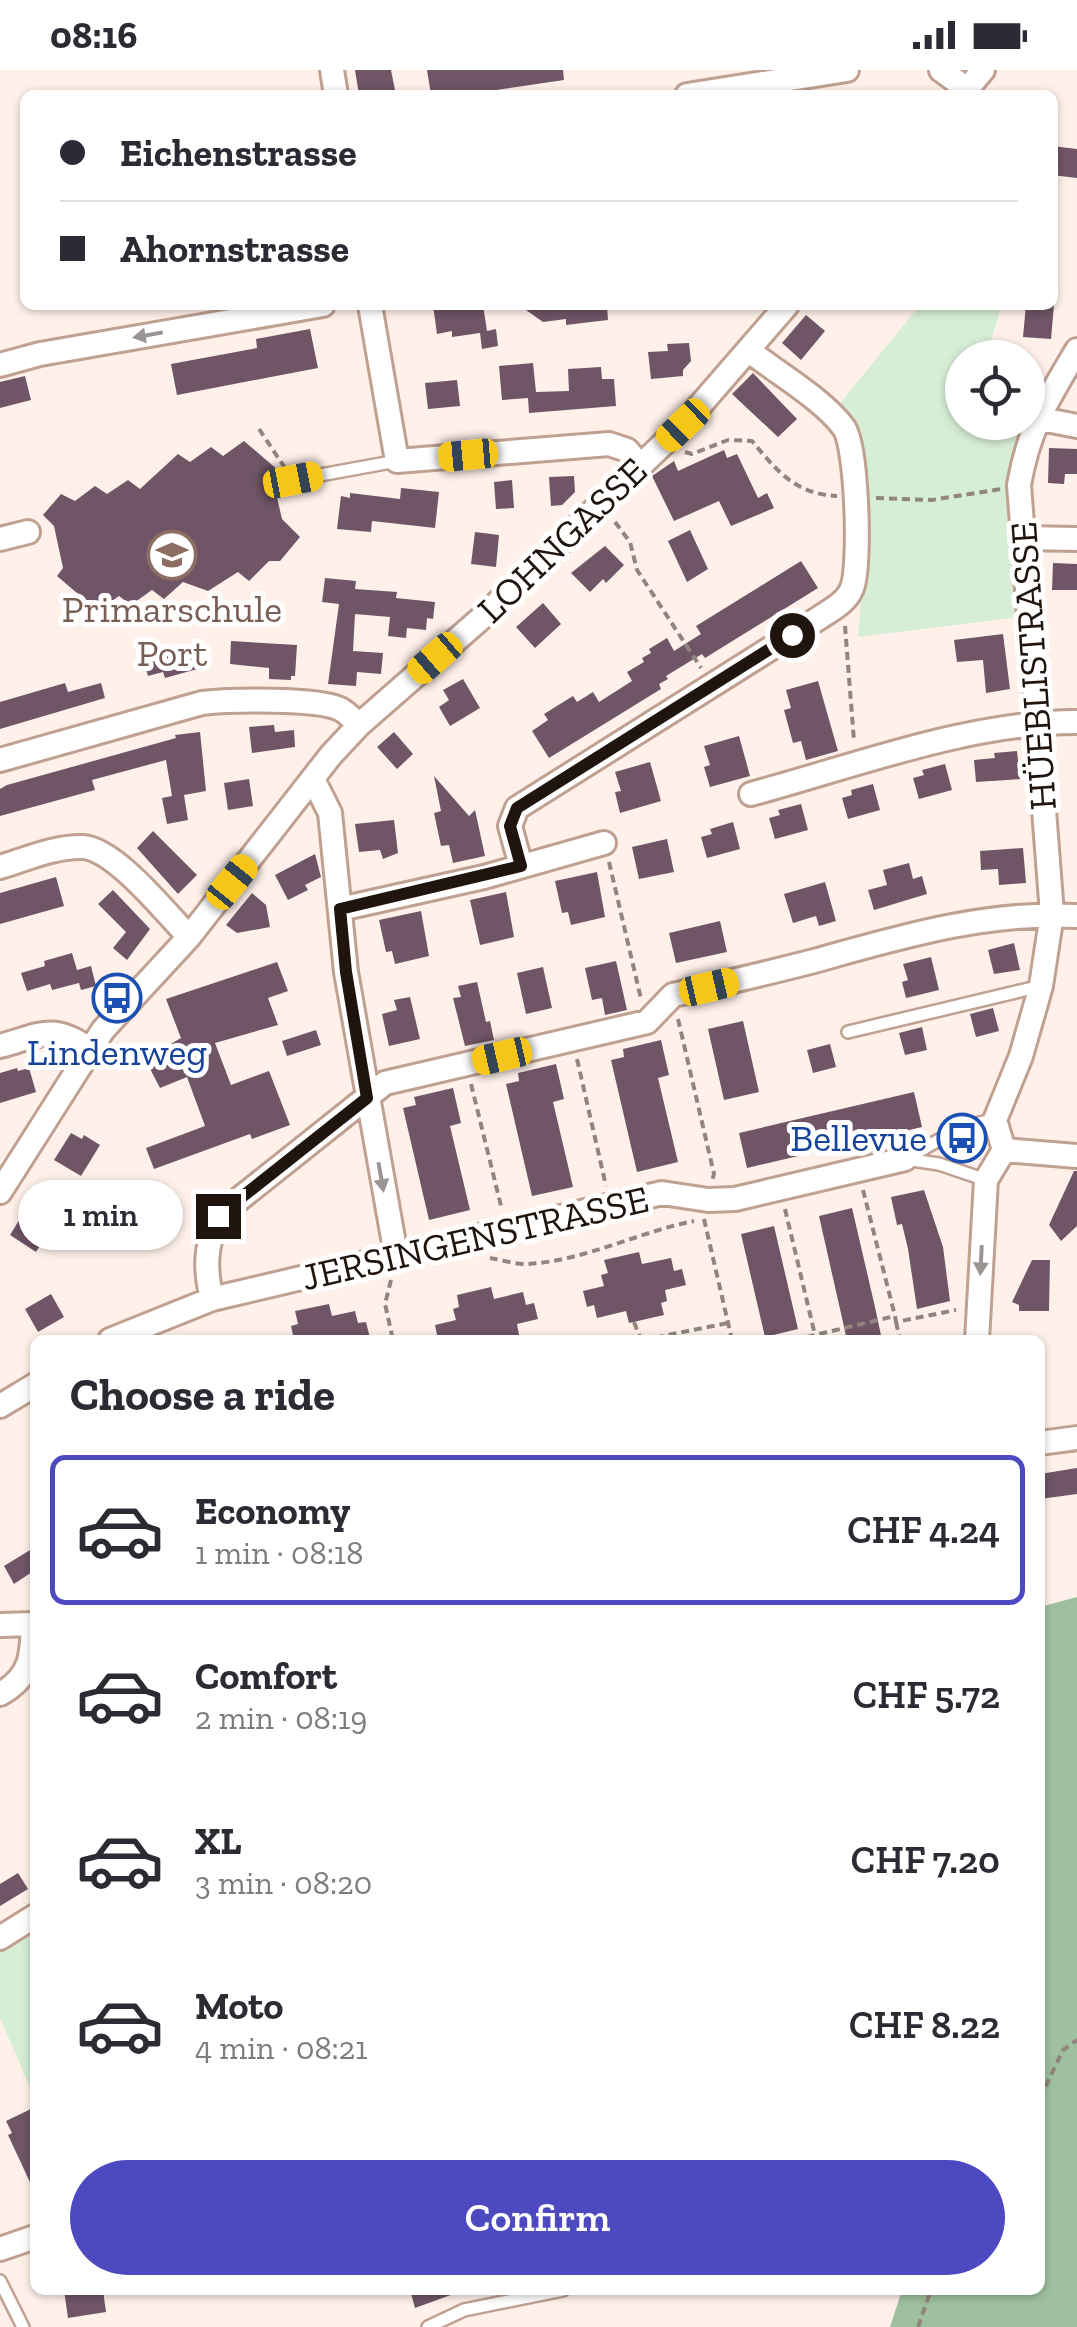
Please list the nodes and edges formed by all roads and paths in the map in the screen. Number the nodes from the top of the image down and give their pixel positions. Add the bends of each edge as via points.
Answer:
1 (847, 70) edge
2 (941, 70) edge
3 (984, 70) edge
4 (719, 90) edge
5 (963, 90) edge
6 (967, 90) edge
7 (371, 310) edge
8 (783, 310) edge
9 (239, 312) edge
10 (748, 350) junction
11 (1077, 350) edge
12 (0, 365) edge
13 (1045, 403) edge
14 (1045, 420) edge
15 (1077, 426) edge
16 (258, 430) dead end
17 (1028, 440) edge
18 (397, 461) junction
19 (640, 466) junction
20 (293, 480) joint
21 (602, 504) junction
22 (28, 532) dead end
23 (1024, 538) junction
24 (1077, 539) edge
25 (0, 540) edge
26 (844, 601) junction
27 (712, 684) junction
28 (1036, 722) junction
29 (1077, 722) edge
30 (359, 725) junction
31 (0, 760) edge
32 (856, 766) junction
33 (314, 779) junction
34 (751, 794) dead end
35 (604, 842) joint
36 (521, 866) junction
37 (0, 867) edge
38 (340, 909) junction
39 (1052, 914) junction
40 (1077, 916) edge
41 (189, 937) junction
42 (1041, 986) junction
43 (673, 995) junction
44 (646, 1022) junction
45 (848, 1032) dead end
46 (572, 1040) junction
47 (0, 1046) edge
48 (89, 1049) junction
49 (466, 1064) junction
50 (367, 1098) junction
51 (995, 1120) junction
52 (1004, 1150) junction
53 (1077, 1156) edge
54 (905, 1159) junction
55 (986, 1180) junction
56 (860, 1181) dead end
57 (0, 1192) edge
58 (783, 1200) dead end
59 (610, 1205) junction
60 (706, 1210) junction
61 (506, 1230) junction
62 (396, 1256) junction
63 (479, 1256) dead end
64 (212, 1299) junction
65 (385, 1304) dead end
66 (970, 1307) dead end
67 (895, 1319) junction
68 (634, 1322) dead end
69 (728, 1323) junction
70 (122, 1335) edge
71 (392, 1335) edge
72 (642, 1335) edge
73 (669, 1335) edge
74 (731, 1335) edge
75 (811, 1335) edge
76 (820, 1335) edge
77 (899, 1335) edge
78 (976, 1335) edge
79 (30, 1388) edge
80 (0, 1406) edge
81 (1077, 1438) edge
82 (1045, 1443) edge
83 (30, 1624) edge
84 (0, 1625) edge
85 (30, 1655) edge
86 (0, 1694) edge
87 (30, 1919) edge
88 (0, 1938) edge
89 (1077, 2040) edge
90 (1045, 2088) edge
91 (30, 2238) edge
92 (0, 2249) edge
93 (0, 2281) edge
94 (538, 2295) edge
95 (929, 2295) edge
96 (23, 2327) edge
97 (428, 2327) edge
98 (918, 2327) edge

1 - 4 street
2 - 5 street
3 - 6 street
7 - 18 street
8 - 10 street, LOHNGASSE
9 -> 12 street
10 - 19 street, LOHNGASSE
10 - 26 street via 846,431 856,562
11 - 13 street, HÜEBLISTRASSE
14 - 15 street
16 - 20 path
17 - 23 street, HÜEBLISTRASSE via 1019,485
18 - 19 street via 610,444 627,450
18 - 20 lane
19 - 21 street, LOHNGASSE
21 - 27 path via 630,542 636,570
21 - 30 street, LOHNGASSE
22 - 25 street
23 - 24 street
23 - 28 street, HÜEBLISTRASSE
26 - 27 street
26 - 32 path
27 - 36 street via 517,808 510,826
28 - 29 street
28 - 32 street
28 - 39 street, HÜEBLISTRASSE
30 - 31 street via 325,705 221,701
30 - 33 street, LOHNGASSE
32 - 34 street
33 - 38 street via 330,813
33 - 41 street, LOHNGASSE
35 - 36 street
35 - 44 path
36 - 38 street
37 - 41 street via 64,848 106,854
38 - 50 street
39 - 40 street
39 - 42 street, HÜEBLISTRASSE
39 - 43 street via 977,920
41 - 48 street, LOHNGASSE
42 - 45 lane
42 - 51 street, HÜEBLISTRASSE
43 - 44 street
43 - 60 path via 714,1174
44 - 46 street
46 - 49 street
46 - 59 path
47 - 48 street via 62,1032
48 - 57 street, LOHNGASSE
49 - 50 street via 386,1083
49 - 61 path
50 -> 62 street
50 - 64 street via 218,1216 204,1269
51 - 52 street
51 - 54 lane via 964,1126
52 - 53 street
52 - 55 street
54 - 55 lane
54 - 60 street, JERSINGENSTRASSE
55 -> 78 street
56 - 67 path
58 - 75 path
59 - 60 street, JERSINGENSTRASSE via 662,1193
59 - 61 street, JERSINGENSTRASSE
60 - 63 path via 600,1250 526,1264
60 - 69 path
61 - 62 street, JERSINGENSTRASSE
62 - 64 street, JERSINGENSTRASSE
64 - 70 street, JERSINGENSTRASSE
65 - 71 path
66 - 67 path
67 - 76 path
67 - 77 path
68 - 72 path
69 - 73 path
69 - 74 path
79 - 80 street
81 - 82 street
83 - 84 street
85 - 86 street via 28,1670
87 - 88 street
89 - 90 path via 1063,2050
91 - 92 street
93 - 96 lane
94 - 97 lane via 464,2310
95 - 98 path

